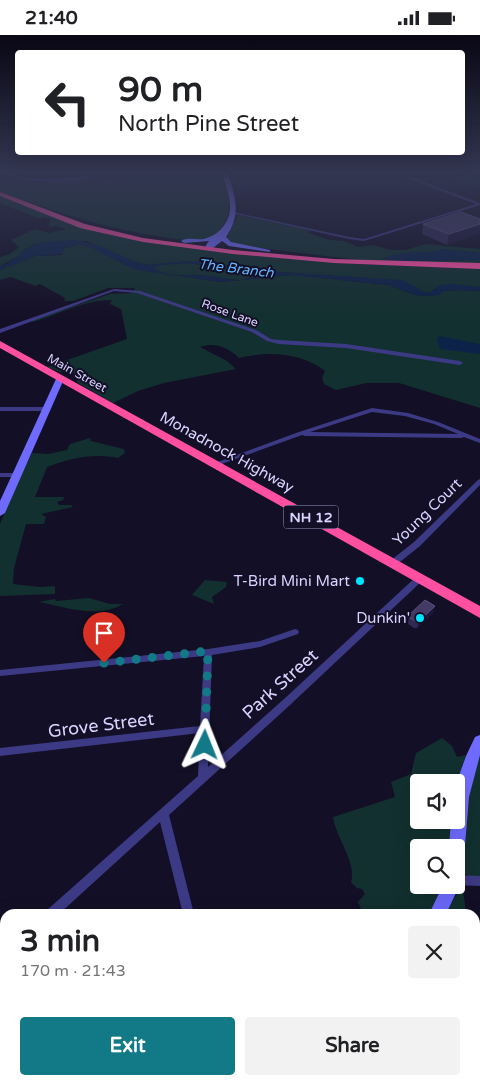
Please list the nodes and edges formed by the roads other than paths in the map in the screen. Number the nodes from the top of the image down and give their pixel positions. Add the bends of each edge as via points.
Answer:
1 (73, 222) edge
2 (85, 222) edge
3 (230, 222) edge
4 (276, 222) edge
5 (422, 222) edge
6 (214, 243) junction
7 (418, 265) junction
8 (480, 266) edge
9 (0, 331) edge
10 (0, 344) edge
11 (460, 363) dead end
12 (60, 379) junction
13 (0, 409) edge
14 (46, 409) junction
15 (142, 423) joint
16 (298, 434) junction
17 (468, 436) junction
18 (480, 441) edge
19 (216, 464) junction
20 (0, 475) edge
21 (16, 475) junction
22 (480, 481) edge
23 (0, 513) edge
24 (393, 563) junction
25 (420, 578) junction
26 (480, 613) edge
27 (295, 632) dead end
28 (208, 651) junction
29 (0, 673) edge
30 (205, 729) junction
31 (480, 741) edge
32 (0, 752) edge
33 (203, 776) junction
34 (163, 813) junction
35 (457, 839) edge
36 (465, 880) edge
37 (480, 881) edge
38 (447, 894) edge
39 (57, 909) edge
40 (188, 909) edge
41 (440, 909) edge

1 - 6 highway via 109,233
2 - 6 highway via 124,233
3 - 6 street
4 - 5 street via 364,240
6 - 7 highway via 346,260
6 - 7 highway via 334,261
7 - 8 highway
9 - 11 street, Rose Lane via 89,298 122,290 138,292 279,342 346,346
10 - 12 highway, Main Street / NH 12
12 - 14 street
12 - 15 highway, Main Street / NH 12
13 - 14 street
14 - 21 street
15 - 19 highway, Monadnock Highway / NH 12
16 - 17 street
16 - 17 street via 372,410 406,414
16 - 19 street
17 - 18 street
19 - 24 highway, Monadnock Highway / NH 12
20 - 21 street
21 - 23 street
22 - 24 street, Young Court via 417,544
24 - 25 highway, Monadnock Highway / NH 12
25 - 26 highway, Monadnock Highway / NH 12
25 - 33 street, Park Street
27 - 28 street via 260,644
28 - 29 street
28 - 30 street
30 - 32 street, Grove Street
30 - 33 street
31 - 35 street via 466,769 461,790
33 - 34 street, Park Street
34 - 39 street, Park Street
34 - 40 street
36 - 37 street
38 - 41 street

